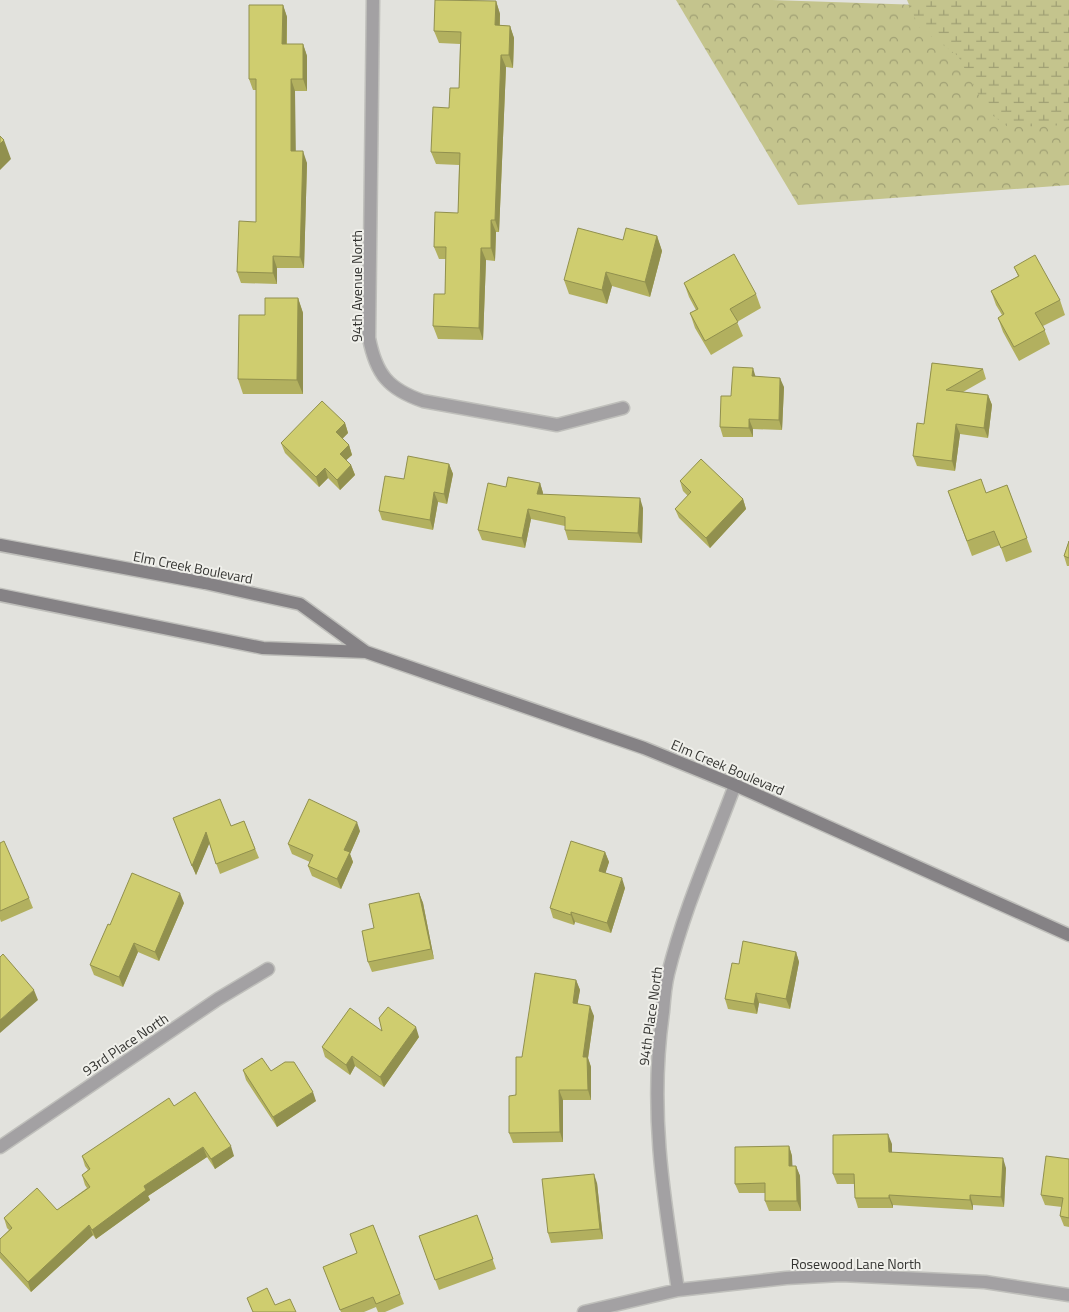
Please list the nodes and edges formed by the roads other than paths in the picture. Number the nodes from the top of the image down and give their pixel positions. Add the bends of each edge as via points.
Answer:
1 (373, 0) edge
2 (623, 408) dead end
3 (0, 545) edge
4 (0, 595) edge
5 (366, 652) junction
6 (735, 785) junction
7 (1069, 935) edge
8 (268, 969) dead end
9 (0, 1147) edge
10 (678, 1290) junction
11 (1069, 1295) edge
12 (584, 1312) edge

1 - 2 street, 94th Avenue North via 369,338 374,361 385,380 402,394 423,401 558,425
3 - 5 main road, Elm Creek Boulevard via 300,604
4 - 5 main road, Elm Creek Boulevard via 263,648
5 - 6 main road, Elm Creek Boulevard via 644,748
6 - 7 main road, Elm Creek Boulevard
6 - 10 street, 94th Place North via 690,904 668,975 657,1048 656,1118 662,1188
8 - 9 street, 93rd Place North
10 - 11 street, Rosewood Lane North via 841,1275 986,1282
10 - 12 street, Rosewood Lane North

